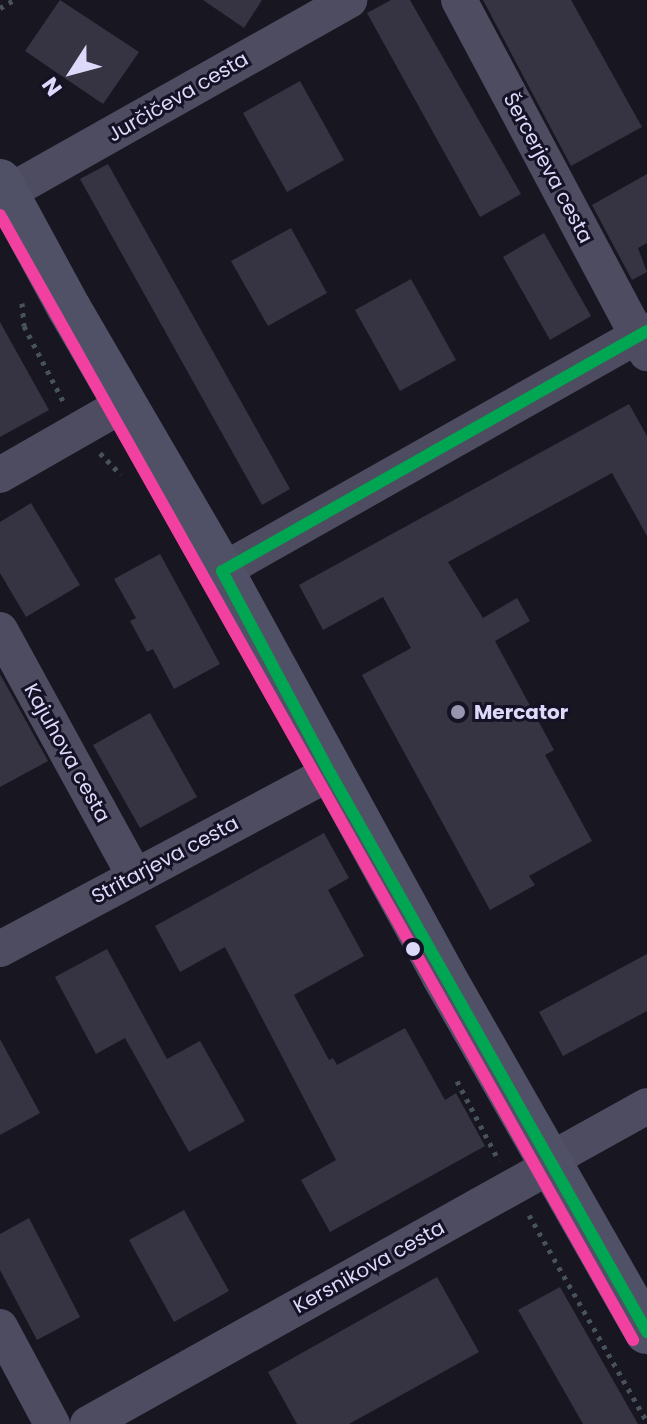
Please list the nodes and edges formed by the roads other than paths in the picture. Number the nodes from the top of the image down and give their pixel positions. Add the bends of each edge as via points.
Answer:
1 (349, 0) edge
2 (459, 0) edge
3 (4, 187) edge
4 (644, 340) edge
5 (124, 404) junction
6 (0, 475) edge
7 (222, 571) junction
8 (0, 630) edge
9 (330, 773) junction
10 (134, 875) junction
11 (0, 949) edge
12 (647, 1106) edge
13 (549, 1164) junction
14 (0, 1327) edge
15 (647, 1332) edge
16 (52, 1424) edge
17 (88, 1424) edge

1 - 3 street, Jurčičeva cesta
2 - 4 street, Šercerjeva cesta
3 - 5 main road
4 - 7 street
5 - 6 street
5 - 7 main road
7 - 9 main road
8 - 10 street, Kajuhova cesta
9 - 10 street, Stritarjeva cesta
9 - 13 main road
10 - 11 street, Stritarjeva cesta
12 - 13 street, Kersnikova cesta
13 - 15 main road
13 - 17 street, Kersnikova cesta
14 - 16 street

